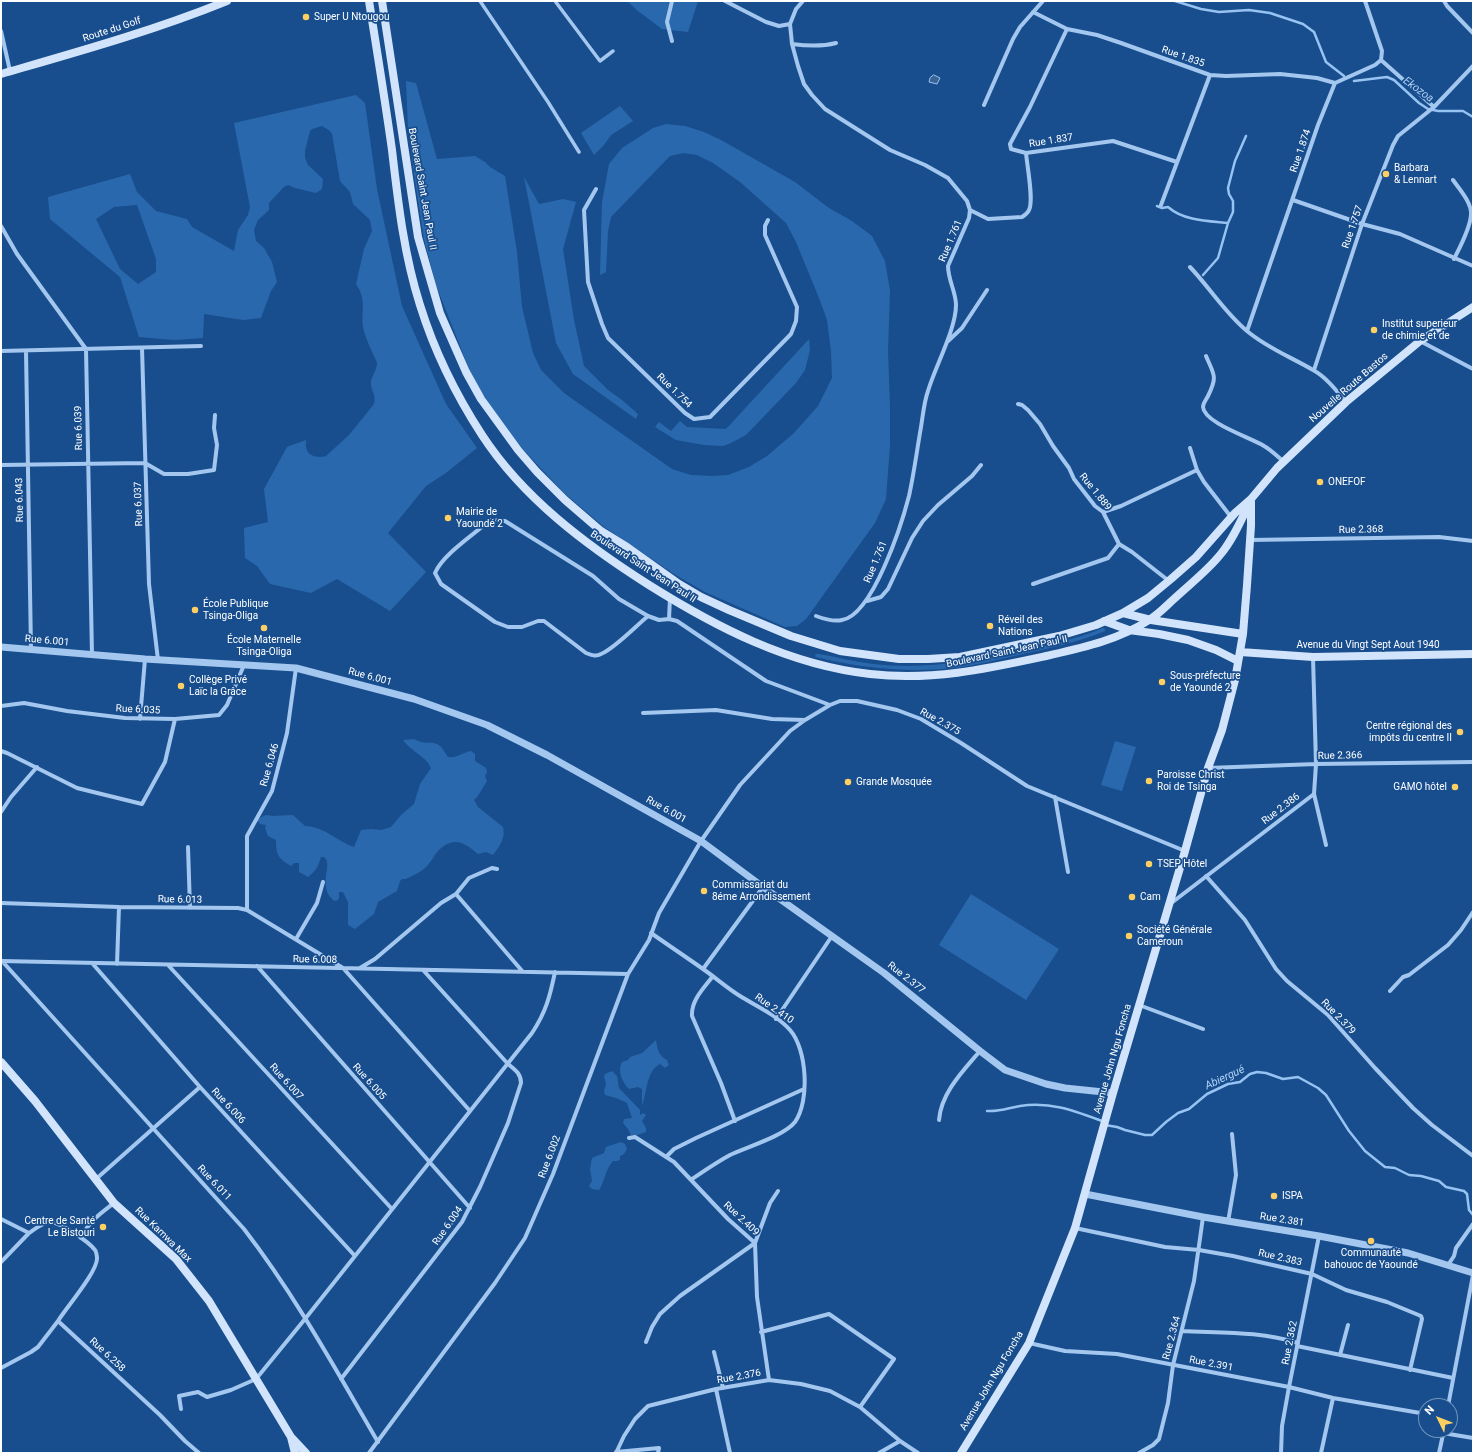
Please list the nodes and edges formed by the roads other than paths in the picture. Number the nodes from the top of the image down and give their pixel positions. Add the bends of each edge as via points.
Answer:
1 (227, 1) edge
2 (369, 1) edge
3 (382, 1) edge
4 (480, 1) edge
5 (555, 1) edge
6 (672, 1) edge
7 (725, 1) edge
8 (803, 1) edge
9 (1042, 1) edge
10 (1365, 1) edge
11 (1444, 1) edge
12 (1034, 12) junction
13 (790, 24) junction
14 (1067, 29) junction
15 (1, 31) edge
16 (1473, 33) edge
17 (672, 41) dead end
18 (836, 43) dead end
19 (792, 44) junction
20 (613, 51) dead end
21 (1381, 60) junction
22 (1473, 66) edge
23 (10, 72) junction
24 (1, 74) edge
25 (1210, 75) junction
26 (1335, 83) junction
27 (984, 105) dead end
28 (1434, 107) junction
29 (579, 152) dead end
30 (1026, 153) junction
31 (1177, 162) junction
32 (1453, 180) dead end
33 (596, 189) dead end
34 (1293, 200) junction
35 (1162, 206) dead end
36 (970, 210) junction
37 (768, 220) dead end
38 (1362, 224) junction
39 (1, 226) edge
40 (1454, 259) junction
41 (1473, 266) edge
42 (1190, 267) dead end
43 (987, 290) dead end
44 (1473, 307) edge
45 (1247, 331) junction
46 (1420, 341) junction
47 (946, 343) junction
48 (201, 346) dead end
49 (142, 348) junction
50 (86, 349) junction
51 (1, 351) edge
52 (26, 351) junction
53 (1206, 356) dead end
54 (1473, 369) edge
55 (1314, 370) junction
56 (1346, 402) junction
57 (1018, 404) dead end
58 (215, 416) dead end
59 (1190, 448) dead end
60 (1283, 461) junction
61 (145, 463) junction
62 (88, 464) junction
63 (1, 465) edge
64 (28, 465) junction
65 (981, 465) dead end
66 (1197, 470) junction
67 (1251, 499) junction
68 (1103, 512) junction
69 (1232, 518) junction
70 (1250, 540) junction
71 (1473, 541) edge
72 (1118, 544) junction
73 (1169, 582) junction
74 (1033, 584) dead end
75 (670, 598) junction
76 (866, 601) junction
77 (1122, 613) junction
78 (648, 616) junction
79 (816, 616) dead end
80 (669, 619) junction
81 (1151, 620) junction
82 (1104, 621) junction
83 (1129, 630) junction
84 (1243, 634) junction
85 (1, 647) edge
86 (31, 649) junction
87 (1240, 652) junction
88 (1473, 654) edge
89 (92, 655) junction
90 (1313, 657) junction
91 (145, 659) junction
92 (158, 660) junction
93 (1238, 661) junction
94 (244, 665) junction
95 (296, 668) junction
96 (830, 704) junction
97 (1, 706) edge
98 (643, 713) dead end
99 (140, 719) junction
100 (175, 719) junction
101 (805, 720) junction
102 (1, 751) edge
103 (1473, 762) edge
104 (1316, 764) junction
105 (37, 767) junction
106 (1208, 768) junction
107 (1314, 794) junction
108 (1055, 797) junction
109 (1, 812) edge
110 (701, 841) junction
111 (1326, 845) dead end
112 (188, 847) dead end
113 (1185, 851) junction
114 (497, 869) dead end
115 (1068, 872) dead end
116 (1206, 876) junction
117 (324, 882) dead end
118 (763, 887) junction
119 (456, 894) junction
120 (1, 903) edge
121 (1168, 906) junction
122 (119, 907) junction
123 (190, 908) junction
124 (247, 910) junction
125 (1473, 912) edge
126 (651, 933) junction
127 (832, 936) junction
128 (296, 939) junction
129 (2, 961) edge
130 (92, 963) junction
131 (117, 964) junction
132 (168, 965) junction
133 (257, 966) junction
134 (343, 968) junction
135 (360, 968) junction
136 (704, 969) junction
137 (423, 970) junction
138 (523, 972) junction
139 (555, 972) junction
140 (628, 974) junction
141 (713, 976) junction
142 (1390, 991) dead end
143 (1139, 1005) junction
144 (776, 1019) junction
145 (1203, 1029) dead end
146 (980, 1051) junction
147 (1, 1062) edge
148 (508, 1064) junction
149 (200, 1087) junction
150 (804, 1089) junction
151 (1113, 1093) junction
152 (470, 1111) junction
153 (939, 1120) dead end
154 (735, 1121) junction
155 (153, 1129) junction
156 (1232, 1134) dead end
157 (629, 1138) dead end
158 (666, 1156) junction
159 (1473, 1156) edge
160 (430, 1162) junction
161 (96, 1179) junction
162 (692, 1179) junction
163 (778, 1191) dead end
164 (1085, 1194) junction
165 (114, 1203) junction
166 (470, 1208) junction
167 (392, 1209) junction
168 (1202, 1217) junction
169 (1, 1219) edge
170 (1228, 1222) junction
171 (1473, 1224) edge
172 (1075, 1228) junction
173 (29, 1233) junction
174 (1319, 1236) junction
175 (81, 1238) junction
176 (756, 1243) junction
177 (1199, 1250) junction
178 (355, 1256) junction
179 (1, 1262) edge
180 (1448, 1265) junction
181 (1312, 1274) junction
182 (1473, 1274) edge
183 (305, 1319) junction
184 (58, 1321) junction
185 (1348, 1325) dead end
186 (1182, 1331) junction
187 (761, 1332) junction
188 (646, 1342) dead end
189 (1029, 1343) junction
190 (1298, 1344) junction
191 (714, 1352) dead end
192 (1340, 1355) junction
193 (1173, 1365) junction
194 (1, 1368) edge
195 (1410, 1370) junction
196 (256, 1378) junction
197 (1454, 1378) junction
198 (341, 1379) junction
199 (769, 1380) junction
200 (1289, 1387) junction
201 (723, 1388) junction
202 (716, 1389) junction
203 (1333, 1398) junction
204 (1450, 1398) edge
205 (860, 1407) junction
206 (182, 1409) dead end
207 (1418, 1413) edge
208 (1458, 1434) edge
209 (1442, 1438) edge
210 (1473, 1438) edge
211 (900, 1441) junction
212 (378, 1442) junction
213 (300, 1452) edge
214 (199, 1453) edge
215 (369, 1453) edge
216 (616, 1453) edge
217 (658, 1453) edge
218 (730, 1453) edge
219 (879, 1453) edge
220 (918, 1453) edge
221 (961, 1453) edge
222 (1139, 1453) edge
223 (1281, 1453) edge
224 (1321, 1453) edge
225 (1439, 1453) edge

1 - 23 main road, Route du Golf via 126,37
2 - 75 main road, Boulevard Saint Jean Paul II via 408,258 420,305 454,386 482,435 503,464 541,504 578,537
3 - 82 main road, Boulevard Saint Jean Paul II via 418,237 443,319 481,399 518,450 565,500 601,531 679,584 708,600 791,636 840,651 899,659 960,657 1058,636
4 - 29 street
5 - 20 street via 600,61
6 - 17 street via 667,22
7 - 13 street via 766,22 780,26
8 - 13 street via 796,9
9 - 12 street
10 - 21 street via 1382,51
11 - 16 street
12 - 14 street, Rue 1.835
12 - 27 street via 1013,39
13 - 19 street, Rue 1.761
14 - 25 street, Rue 1.835 via 1097,35
14 - 30 street, Rue 1.837 via 1010,144 1011,149
15 - 23 street
18 - 19 street via 813,46
19 - 36 street, Rue 1.761 via 804,84 825,109 890,150 948,178 967,201
21 - 26 street
21 - 28 street
22 - 28 street, Rue 1.757
23 - 24 main road, Route du Golf
25 - 26 street, Rue 1.835 via 1280,74 1317,78
25 - 31 street
26 - 34 street, Rue 1.874
28 - 38 street, Rue 1.757 via 1398,136
30 - 31 street, Rue 1.837 via 1112,141
30 - 36 street via 1032,201 1026,215 994,220
31 - 35 street
32 - 40 street via 1466,198 1471,214 1470,224
33 - 37 street, Rue 1.754 via 584,210 588,282 602,324 608,338 694,419 710,417 791,334 796,322 797,307 765,235
34 - 38 street
34 - 45 street, Rue 1.874
36 - 47 street, Rue 1.761 via 948,266 956,304
38 - 40 street via 1400,234
38 - 55 street, Rue 1.757
39 - 50 street via 17,254
40 - 41 street
42 - 45 street
43 - 47 street via 962,328
44 - 46 main road, Nouvelle Route Bastos
45 - 55 street via 1285,356
46 - 54 street
46 - 56 main road, Nouvelle Route Bastos
47 - 76 street, Rue 1.761 via 928,391 909,496 883,570
48 - 49 street
49 - 50 street
49 - 61 street, Rue 6.037
50 - 52 street
50 - 62 street, Rue 6.039
51 - 52 street
52 - 64 street, Rue 6.043
53 - 60 street via 1215,382 1203,405 1203,411 1227,430 1265,446
55 - 56 street
56 - 60 main road, Nouvelle Route Bastos
57 - 68 street, Rue 1.889 via 1028,410 1040,424 1074,479 1095,506
58 - 61 street via 217,445 214,470 164,474
59 - 66 street
60 - 67 main road, Nouvelle Route Bastos
61 - 62 street
61 - 92 street, Rue 6.037 via 149,584
62 - 64 street
62 - 89 street, Rue 6.039
63 - 64 street
64 - 86 street, Rue 6.043
65 - 76 street via 923,521 912,538 888,589 881,597
66 - 68 street
66 - 69 street
67 - 69 main road, Boulevard Saint Jean Paul II
67 - 70 main road, Avenue John Ngu Foncha
67 - 81 main road, Boulevard Saint Jean Paul II via 1220,555
68 - 72 street, Rue 1.889
69 - 73 main road, Boulevard Saint Jean Paul II
70 - 71 street, Rue 2.368 via 1439,537
70 - 84 main road, Avenue John Ngu Foncha
72 - 73 street
72 - 74 street via 1108,558
73 - 77 main road, Boulevard Saint Jean Paul II
75 - 80 street
75 - 83 main road, Boulevard Saint Jean Paul II via 712,622 786,654 835,668 872,674 945,675 982,670 1061,652 1111,638
76 - 79 street, Rue 1.761 via 844,620 825,620
77 - 81 main road
77 - 82 main road, Boulevard Saint Jean Paul II
78 - 78 street via 619,599 593,576 505,521 490,520 447,556 436,573 441,584 495,622 508,627 522,627 544,621 592,656 609,650
78 - 80 street via 659,620
80 - 96 street via 677,621 766,681
81 - 83 main road, Boulevard Saint Jean Paul II
81 - 84 main road
82 - 83 main road
83 - 93 main road via 1188,640
84 - 87 main road, Avenue John Ngu Foncha
85 - 86 street, Rue 6.001
86 - 89 street, Rue 6.001
87 - 90 main road, Avenue du Vingt Sept Aout 1940
87 - 93 main road, Avenue John Ngu Foncha
88 - 90 main road, Avenue du Vingt Sept Aout 1940
89 - 91 street, Rue 6.001
90 - 104 street, Rue 2.386
91 - 92 street, Rue 6.001
91 - 99 street
92 - 94 street, Rue 6.001
93 - 106 main road, Avenue John Ngu Foncha via 1224,723
94 - 95 street, Rue 6.001
94 - 100 street, Rue 6.035 via 227,705 219,715
95 - 110 street, Rue 6.001 via 414,699 487,725 547,755
95 - 124 street, Rue 6.046 via 287,733 272,791 247,836
96 - 101 street, Rue 2.375
96 - 108 street, Rue 2.375 via 857,701 897,710 921,719 1027,786
97 - 99 street, Rue 6.035 via 24,703 67,711
98 - 101 street via 716,710 772,719
99 - 100 street, Rue 6.035
100 - 105 street via 165,762 142,804 77,788
101 - 110 street, Rue 2.375 via 790,731 740,785
102 - 105 street
103 - 104 street, Rue 2.366
104 - 106 street, Rue 2.366
104 - 107 street, Rue 2.386
105 - 109 street
106 - 113 main road, Avenue John Ngu Foncha
107 - 111 street
107 - 116 street, Rue 2.386
108 - 113 street, Rue 2.375
108 - 115 street
110 - 118 street, Rue 2.377
110 - 126 street, Rue 6.002 via 659,913
112 - 123 street
113 - 121 main road, Avenue John Ngu Foncha
114 - 119 street via 492,868 469,878
116 - 121 street, Rue 2.386
116 - 159 street, Rue 2.379 via 1245,920 1276,969 1287,981 1328,1015 1375,1068 1432,1125
117 - 128 street via 317,902
118 - 127 street, Rue 2.377
118 - 136 street
119 - 135 street via 441,903 375,959
119 - 138 street
120 - 122 street, Rue 6.013
121 - 143 main road, Avenue John Ngu Foncha
122 - 123 street, Rue 6.013
122 - 131 street
123 - 124 street, Rue 6.013
124 - 128 street, Rue 6.013
125 - 142 street via 1448,945 1403,977
126 - 136 street, Rue 2.410
126 - 140 street, Rue 6.002
127 - 144 street
127 - 146 street, Rue 2.377 via 899,984
128 - 134 street, Rue 6.013
129 - 130 street, Rue 6.008
129 - 155 street, Rue 6.011
130 - 131 street, Rue 6.008
130 - 149 street, Rue 6.006
131 - 132 street, Rue 6.008
132 - 133 street, Rue 6.008
132 - 167 street, Rue 6.007
133 - 134 street, Rue 6.008
133 - 160 street, Rue 6.005
134 - 135 street, Rue 6.008
134 - 152 street
135 - 137 street, Rue 6.008
136 - 141 street, Rue 2.410
137 - 138 street, Rue 6.008
137 - 148 street, Rue 6.004
138 - 139 street, Rue 6.008
139 - 140 street, Rue 6.008
139 - 148 street via 542,1019
140 - 212 street, Rue 6.002 via 553,1174 525,1238 496,1283
141 - 144 street, Rue 2.410
141 - 154 street via 694,1001 692,1016
143 - 145 street
143 - 151 main road, Avenue John Ngu Foncha
144 - 150 street, Rue 2.410 via 790,1030 797,1040 804,1063
146 - 151 street, Rue 2.377 via 1005,1070 1046,1084
146 - 153 street via 951,1087 940,1109
147 - 161 main road, Rue Kamwa Max
148 - 152 street
148 - 166 street, Rue 6.004 via 518,1072 521,1083 508,1123
149 - 155 street
149 - 178 street, Rue 6.006
150 - 154 street
150 - 162 street, Rue 2.410 via 794,1123 778,1135 730,1155
151 - 164 main road, Avenue John Ngu Foncha
152 - 160 street
154 - 158 street via 674,1149
155 - 161 street
155 - 183 street, Rue 6.011 via 244,1229
156 - 170 street via 1236,1175
157 - 158 street, Rue 2.409 via 635,1137
158 - 162 street, Rue 2.409
160 - 166 street, Rue 6.005
160 - 167 street
161 - 165 main road, Rue Kamwa Max
162 - 176 street, Rue 2.409 via 718,1209
163 - 176 street via 770,1203
164 - 168 street, Rue 2.381
164 - 172 main road, Avenue John Ngu Foncha
165 - 175 street via 85,1228
165 - 196 main road, Rue Kamwa Max via 176,1259 209,1300
166 - 198 street, Rue 6.004 via 462,1222
167 - 178 street
168 - 170 street, Rue 2.381
168 - 177 street, Rue 2.364
169 - 173 street
170 - 174 street, Rue 2.381
171 - 180 street via 1456,1248
172 - 177 street, Rue 2.383 via 1165,1248
172 - 189 main road, Avenue John Ngu Foncha
173 - 175 street via 41,1224 50,1222
173 - 179 street
174 - 180 street, Rue 2.381 via 1408,1253
174 - 181 street, Rue 2.362
175 - 184 street via 96,1250 98,1259 94,1270
176 - 187 street, Rue 2.409 via 756,1297
176 - 188 street via 665,1309 652,1327
177 - 181 street, Rue 2.383
177 - 186 street, Rue 2.364
178 - 183 street
180 - 182 street, Rue 2.381
181 - 190 street, Rue 2.362
181 - 195 street, Rue 2.383 via 1346,1290 1387,1302 1422,1317
182 - 197 street
183 - 196 street
183 - 198 street, Rue 6.011
184 - 194 street via 38,1347
184 - 214 street, Rue 6.258
185 - 192 street
186 - 190 street via 1244,1333
186 - 193 street, Rue 2.364
187 - 199 street, Rue 2.409
187 - 205 street via 829,1314 894,1359
189 - 193 street, Rue 2.391 via 1065,1351 1117,1354
189 - 221 main road, Avenue John Ngu Foncha
190 - 192 street
190 - 200 street, Rue 2.362
191 - 201 street
192 - 195 street
193 - 200 street, Rue 2.391
193 - 222 street, Rue 2.364 via 1168,1403 1159,1440
195 - 197 street
196 - 206 street via 231,1390 207,1397 198,1392 179,1396
196 - 213 main road, Rue Kamwa Max
197 - 204 street
198 - 212 street, Rue 6.011
199 - 201 street, Rue 2.376
199 - 205 street, Rue 2.376 via 830,1391
200 - 203 street, Rue 2.391
200 - 223 street, Rue 2.362 via 1282,1426
201 - 202 street, Rue 2.376
202 - 216 street, Rue 2.376 via 648,1406 635,1419
202 - 218 street
203 - 207 street, Rue 2.391
203 - 224 street
205 - 211 street, Rue 2.376
208 - 210 street
209 - 225 street
211 - 219 street
211 - 220 street, Rue 2.376
212 - 215 street, Rue 6.002
216 - 217 street via 659,1448

